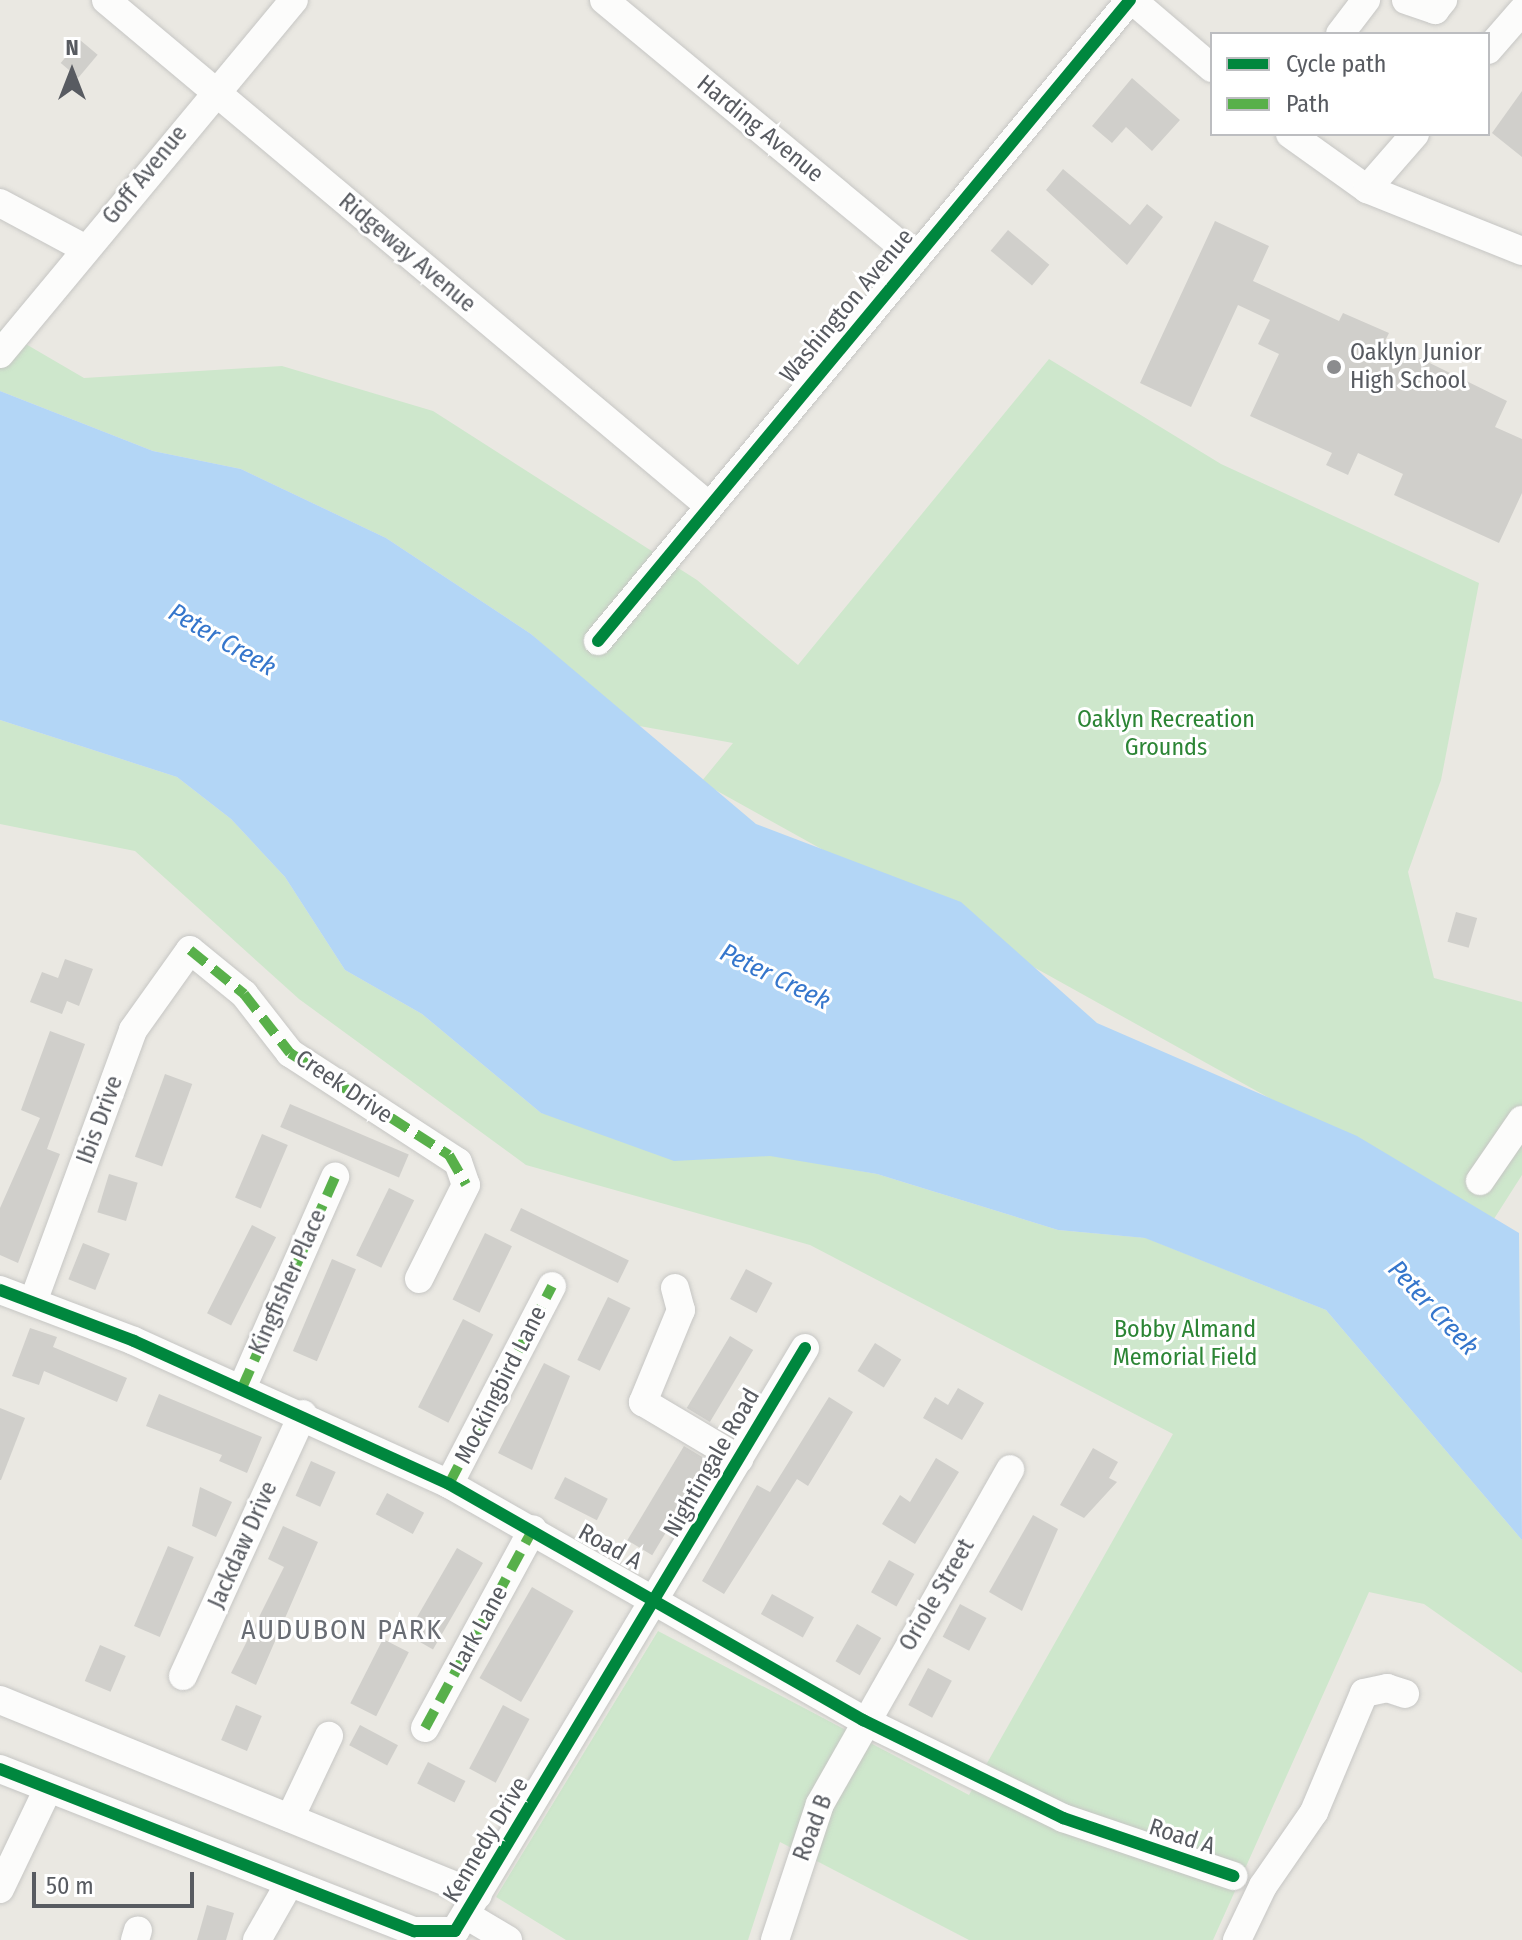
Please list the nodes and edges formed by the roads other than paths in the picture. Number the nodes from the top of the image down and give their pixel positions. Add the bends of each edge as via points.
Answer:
1 (106, 0) edge
2 (294, 0) edge
3 (604, 0) edge
4 (1131, 0) edge
5 (1366, 0) edge
6 (1406, 0) edge
7 (1443, 0) edge
8 (1522, 11) edge
9 (1342, 32) edge
10 (1490, 48) edge
11 (1210, 66) edge
12 (214, 91) junction
13 (1293, 136) edge
14 (1413, 136) edge
15 (1367, 189) junction
16 (0, 203) edge
17 (84, 248) junction
18 (1522, 251) edge
19 (916, 258) junction
20 (0, 354) edge
21 (709, 506) junction
22 (598, 641) dead end
23 (190, 950) joint
24 (1522, 1120) edge
25 (335, 1177) dead end
26 (1480, 1181) dead end
27 (419, 1279) dead end
28 (552, 1286) dead end
29 (675, 1288) dead end
30 (10, 1300) edge
31 (805, 1348) dead end
32 (242, 1388) junction
33 (303, 1414) junction
34 (739, 1459) junction
35 (1010, 1469) dead end
36 (449, 1484) junction
37 (533, 1529) junction
38 (657, 1600) junction
39 (183, 1676) dead end
40 (1405, 1694) dead end
41 (0, 1700) edge
42 (863, 1720) junction
43 (425, 1728) dead end
44 (329, 1736) dead end
45 (0, 1769) edge
46 (48, 1789) junction
47 (290, 1818) junction
48 (1233, 1876) dead end
49 (289, 1884) junction
50 (0, 1889) edge
51 (472, 1905) junction
52 (257, 1940) edge
53 (510, 1940) edge
54 (775, 1940) edge
55 (1237, 1940) edge

1 - 12 street, Ridgeway Avenue
2 - 12 street, Goff Avenue
3 - 19 street, Harding Avenue
4 - 11 street
4 - 19 street, Washington Avenue
5 - 9 street
6 - 7 street via 1435,10
8 - 10 street
12 - 17 street, Goff Avenue
12 - 21 street, Ridgeway Avenue
13 - 15 street
14 - 15 street
15 - 18 street
16 - 17 street
17 - 20 street, Goff Avenue
19 - 21 street, Washington Avenue
21 - 22 street, Washington Avenue
23 - 27 street, Creek Drive via 244,994 290,1053 449,1155 466,1185
23 - 30 street, Ibis Drive via 133,1030
24 - 26 street
25 - 32 street, Kingfisher Place
28 - 36 street, Mockingbird Lane
29 - 34 street via 681,1310 643,1402
30 - 32 street, Road A
31 - 34 street, Nightingale Road
32 - 33 street, Road A
33 - 36 street, Road A
33 - 39 street, Jackdaw Drive
34 - 38 street, Nightingale Road
35 - 42 street, Oriole Street
36 - 37 street, Road A
37 - 38 street, Road A
37 - 43 street, Lark Lane
38 - 42 street, Road A
38 - 51 street, Kennedy Drive
40 - 55 street via 1387,1688 1364,1693 1314,1812 1263,1886
41 - 47 street, Kennedy Drive
42 - 48 street, Road A via 1063,1818
42 - 54 street, Road B via 820,1804
44 - 47 street
45 - 46 street, Kennedy Drive
46 - 49 street, Kennedy Drive
46 - 50 street
47 - 51 street, Kennedy Drive
49 - 51 street, Kennedy Drive via 429,1935 455,1931
49 - 52 street
51 - 53 street

